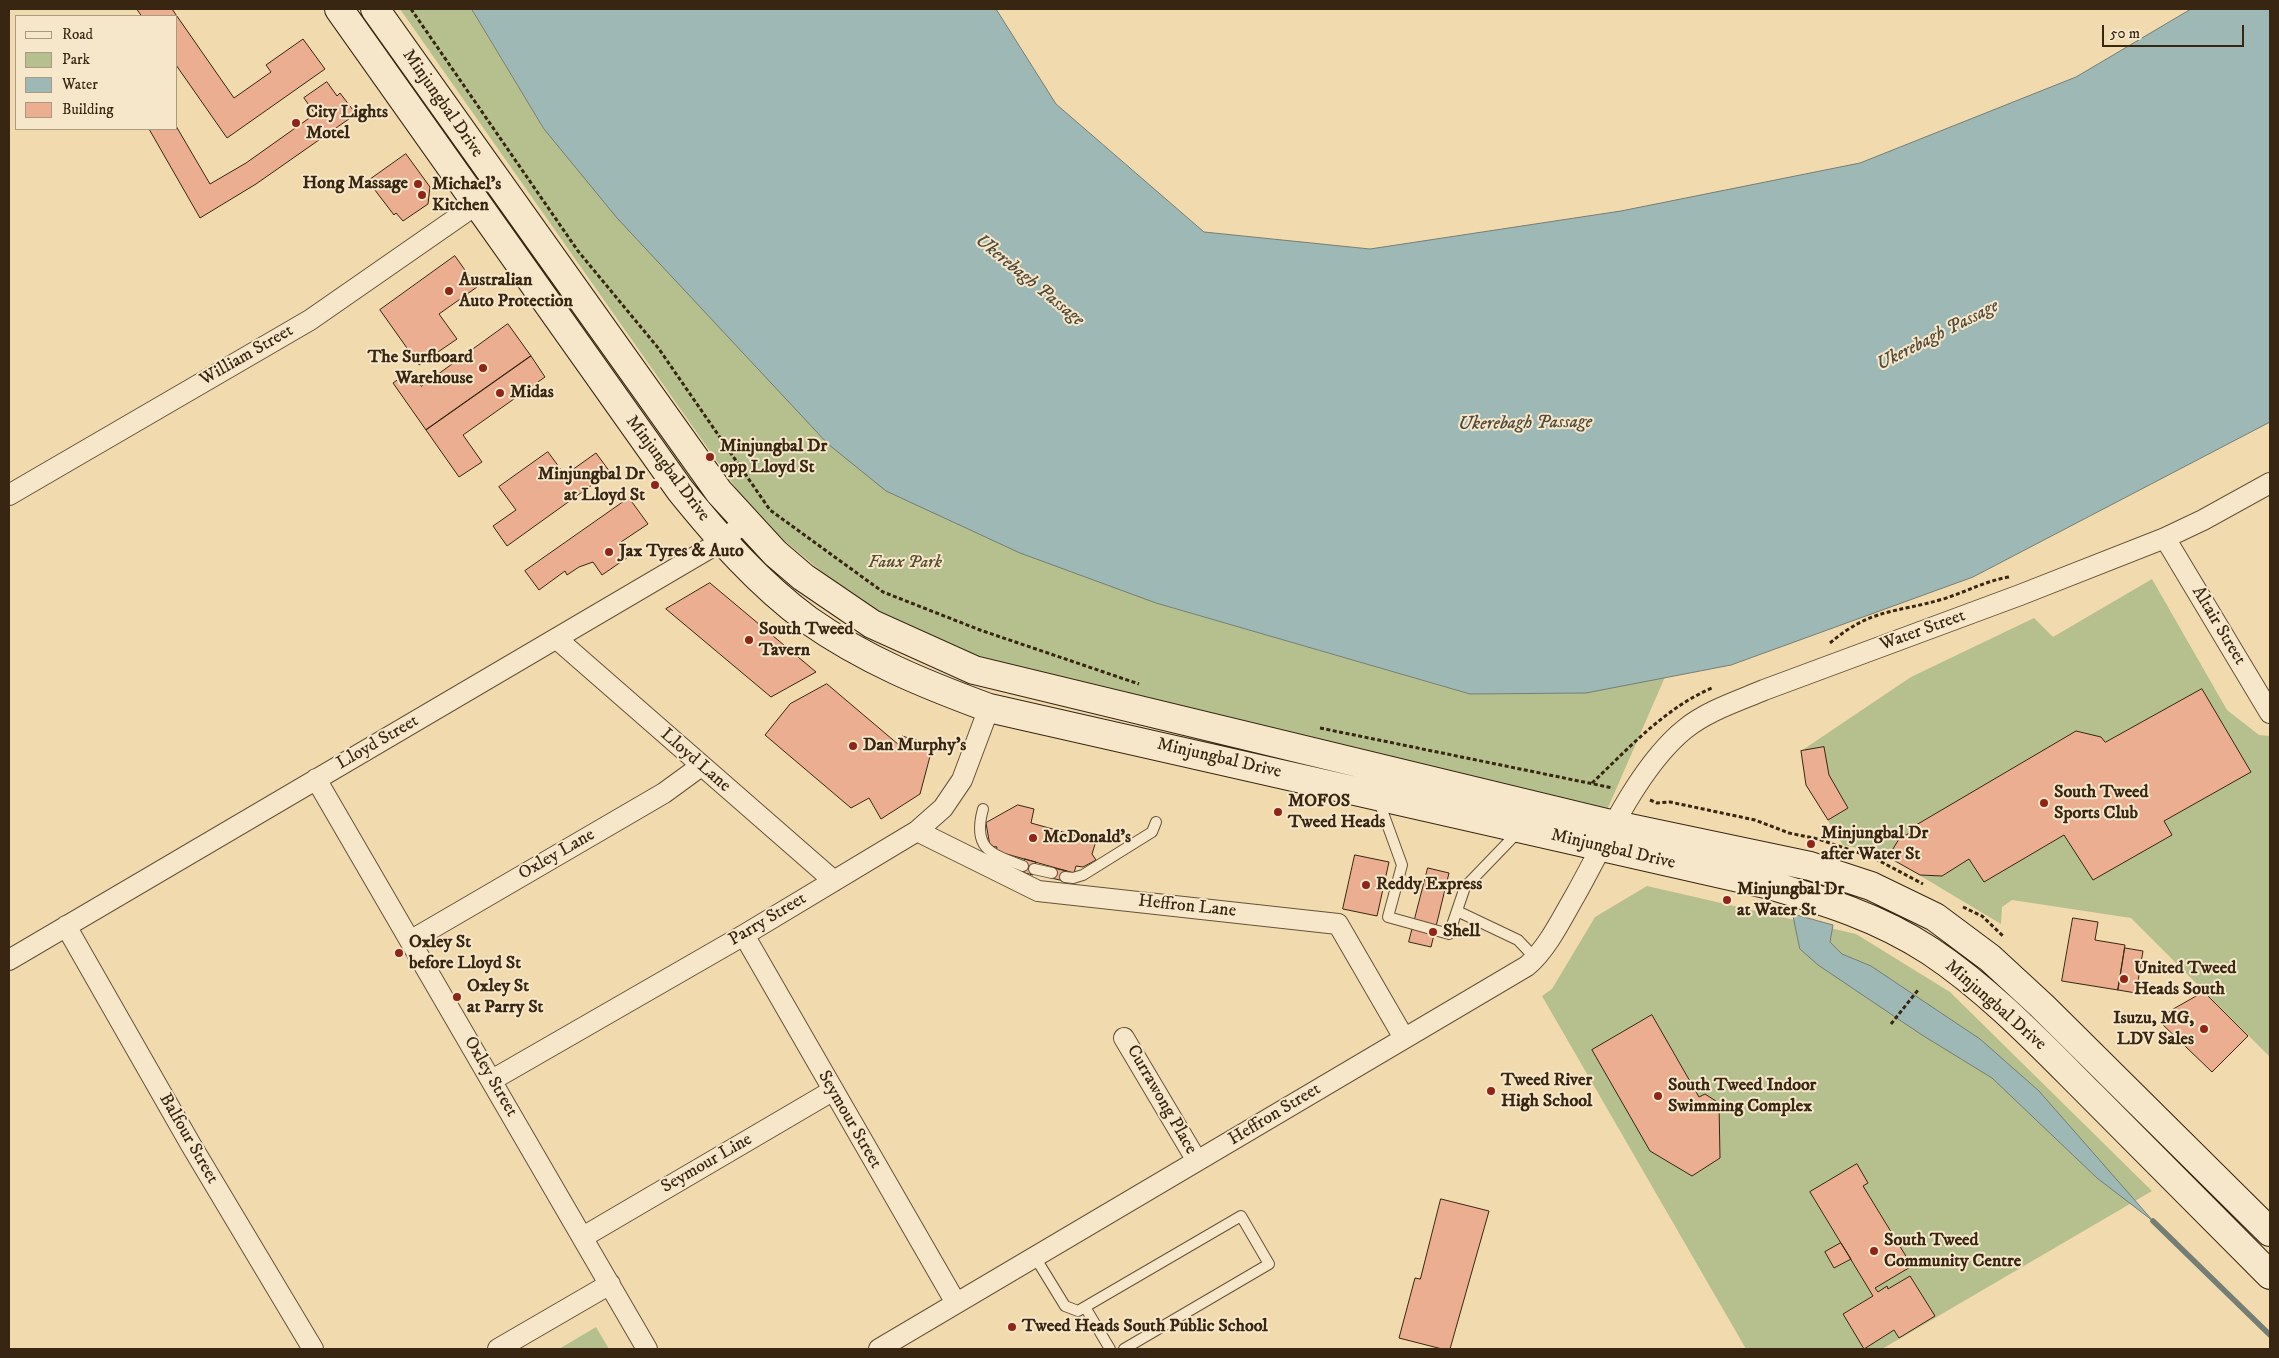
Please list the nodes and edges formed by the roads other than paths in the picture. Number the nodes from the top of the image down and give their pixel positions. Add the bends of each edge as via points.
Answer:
1 (339, 9) edge
2 (375, 9) edge
3 (477, 204) junction
4 (2270, 483) edge
5 (9, 495) edge
6 (745, 522) junction
7 (2165, 538) junction
8 (722, 541) junction
9 (557, 639) junction
10 (989, 708) junction
11 (2270, 713) edge
12 (701, 766) junction
13 (316, 779) junction
14 (1376, 795) junction
15 (983, 809) dead end
16 (1156, 822) dead end
17 (1522, 829) junction
18 (918, 832) junction
19 (1608, 836) junction
20 (1023, 866) dead end
21 (1034, 869) dead end
22 (1052, 873) dead end
23 (1065, 877) dead end
24 (834, 881) junction
25 (1457, 911) junction
26 (66, 926) junction
27 (744, 935) junction
28 (410, 940) junction
29 (1536, 958) junction
30 (9, 960) edge
31 (1124, 1038) dead end
32 (1404, 1038) junction
33 (492, 1080) junction
34 (832, 1091) junction
35 (1197, 1161) junction
36 (2270, 1232) edge
37 (583, 1237) junction
38 (1035, 1257) junction
39 (2270, 1275) edge
40 (610, 1284) junction
41 (956, 1304) junction
42 (1085, 1307) junction
43 (313, 1349) edge
44 (498, 1349) edge
45 (648, 1349) edge
46 (880, 1349) edge
47 (1110, 1349) edge
48 (1124, 1349) edge

1 - 3 main road, Minjungbal Drive
2 - 6 main road, Minjungbal Drive via 690,454
3 - 5 street, William Street via 310,320
3 - 8 main road, Minjungbal Drive via 670,476
4 - 7 street, Water Street
6 - 8 street, Lloyd Street
6 - 19 main road, Minjungbal Drive via 803,577 872,624 974,670
7 - 11 street, Altair Street
7 - 19 street, Water Street via 1729,704 1687,728 1664,748
8 - 9 street, Lloyd Street
8 - 10 main road, Minjungbal Drive via 808,619 854,648 924,684
9 - 12 street, Lloyd Lane
9 - 13 street, Lloyd Street
10 - 14 main road, Minjungbal Drive
10 - 18 street, Parry Street via 962,780 943,808
12 - 24 street, Lloyd Lane
12 - 28 street, Oxley Lane via 664,793
13 - 26 street, Lloyd Street
13 - 28 street, Oxley Street
14 - 17 main road, Minjungbal Drive
14 - 25 lane via 1402,865 1388,917 1450,934
15 - 20 lane via 979,823 982,845 992,854
16 - 23 lane via 1152,832 1083,875
17 - 19 main road, Minjungbal Drive
17 - 25 lane via 1465,887
18 - 24 street, Parry Street
18 - 32 street, Heffron Lane via 1038,890 1338,924
19 - 29 street, Heffron Street
19 - 36 main road, Minjungbal Drive via 1810,866 1871,886 1935,918 1990,958 2042,1006
19 - 39 main road, Minjungbal Drive via 1830,902 1880,923 1930,952 1979,988 2029,1033
21 - 22 lane
24 - 27 street, Parry Street
25 - 29 lane via 1518,940
26 - 30 street, Lloyd Street
26 - 43 street, Balfour Street
27 - 33 street, Parry Street
27 - 34 street, Seymour Street
28 - 33 street, Oxley Street
29 - 32 street, Heffron Street via 1514,975
31 - 35 street, Currawong Place
32 - 35 street, Heffron Street
33 - 37 street, Oxley Street
34 - 37 street, Seymour Line
34 - 41 street, Seymour Street
35 - 38 street, Heffron Street
37 - 40 street, Oxley Street
38 - 41 street, Heffron Street
38 - 42 lane via 1065,1306 1078,1311
40 - 44 street
40 - 45 street, Oxley Street
41 - 46 street, Heffron Street
42 - 47 lane
42 - 48 lane via 1241,1216 1269,1264

